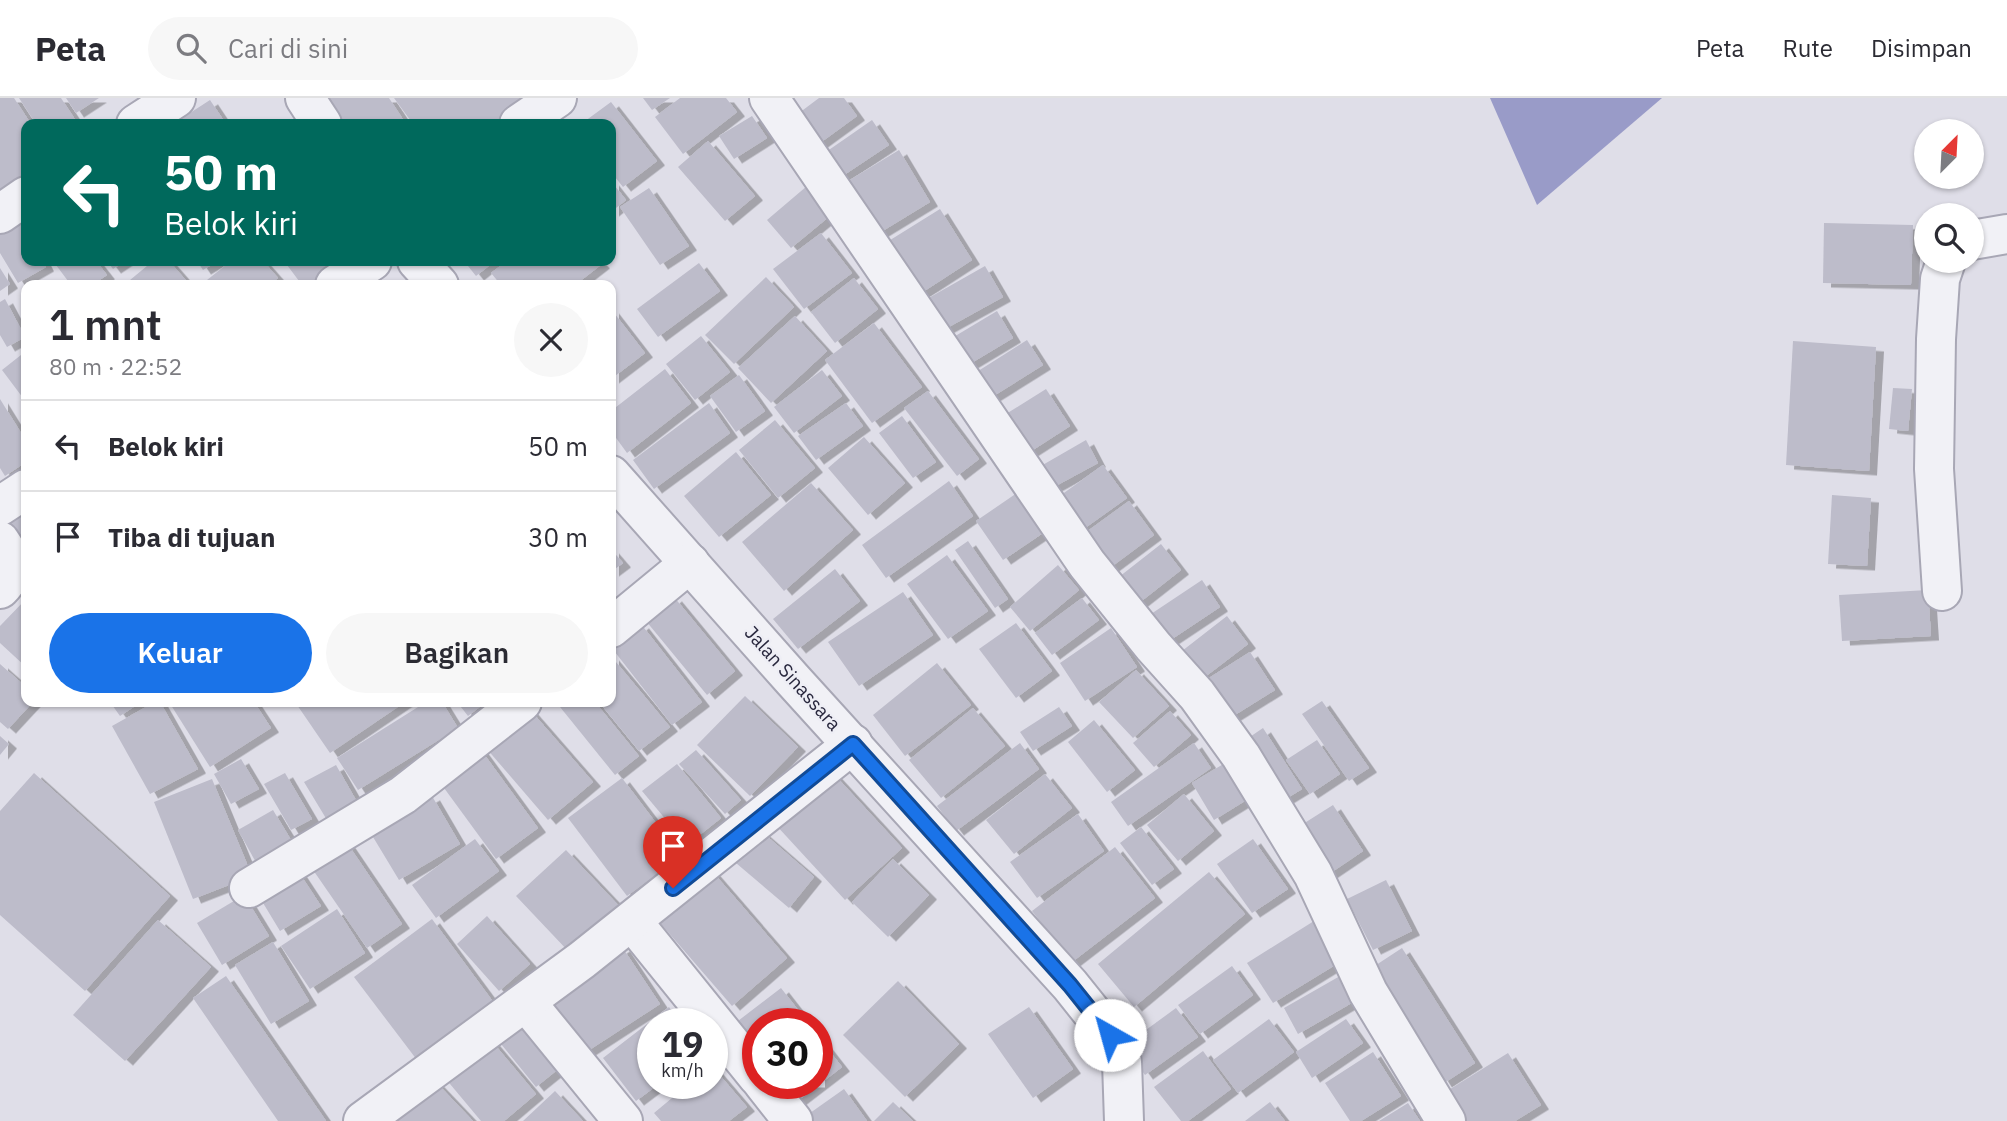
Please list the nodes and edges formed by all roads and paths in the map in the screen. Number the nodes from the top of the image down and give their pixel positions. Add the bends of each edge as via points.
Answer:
1 (176, 98) edge
2 (305, 98) edge
3 (557, 98) edge
4 (769, 98) edge
5 (144, 119) edge
6 (319, 119) edge
7 (526, 119) edge
8 (21, 199) edge
9 (0, 214) edge
10 (2007, 234) edge
11 (1984, 238) edge
12 (364, 266) edge
13 (422, 266) edge
14 (1942, 273) edge
15 (343, 280) edge
16 (434, 280) edge
17 (616, 481) edge
18 (21, 492) edge
19 (0, 506) edge
20 (0, 541) edge
21 (690, 563) junction
22 (0, 589) edge
23 (1942, 591) dead end
24 (616, 624) edge
25 (516, 707) edge
26 (853, 744) junction
27 (250, 888) dead end
28 (632, 921) junction
29 (526, 1002) junction
30 (742, 1057) edge
31 (776, 1099) edge
32 (363, 1121) edge
33 (623, 1121) edge
34 (793, 1121) edge
35 (1124, 1121) edge
36 (1446, 1121) edge

1 - 5 street
2 - 6 street
3 - 7 street
4 - 36 street via 1087,564 1197,695 1241,756 1313,874 1368,992
8 - 9 street
10 - 11 street
12 - 15 street
13 - 16 street
14 - 23 street via 1934,469
17 - 21 street, Jalan Sinassara
18 - 19 street
20 - 22 street via 12,563
21 - 24 street
21 - 26 street, Jalan Sinassara
25 - 27 street via 402,795
26 - 28 street
26 - 35 street, Jalan Sinassara via 1110,1035 1122,1062
28 - 29 street
28 - 30 street
29 - 32 street
29 - 33 street
31 - 34 street

